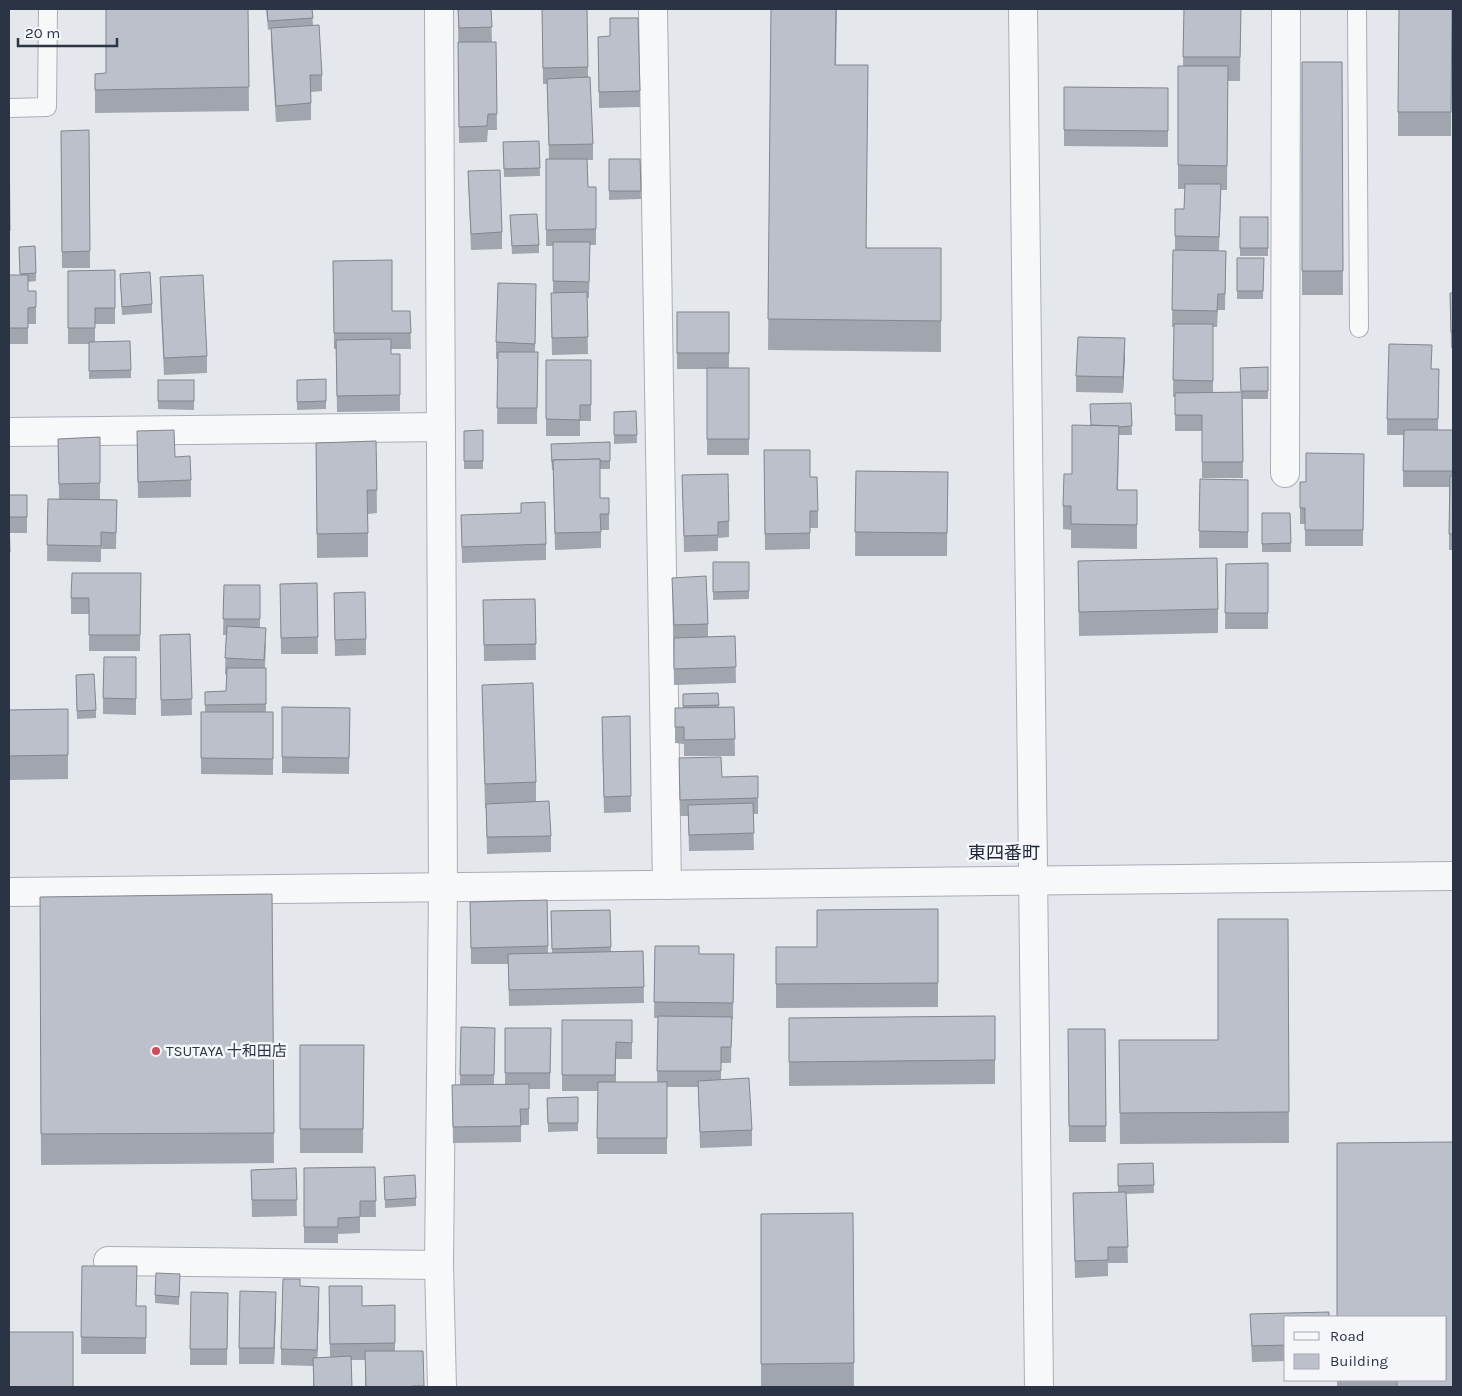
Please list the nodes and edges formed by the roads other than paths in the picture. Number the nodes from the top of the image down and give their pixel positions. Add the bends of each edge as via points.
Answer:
1 (48, 9) edge
2 (439, 9) edge
3 (653, 9) edge
4 (1023, 9) edge
5 (1286, 9) edge
6 (1357, 9) edge
7 (9, 108) edge
8 (1359, 328) dead end
9 (441, 427) junction
10 (9, 432) edge
11 (1285, 473) dead end
12 (1453, 876) edge
13 (1033, 882) junction
14 (667, 885) junction
15 (444, 888) junction
16 (9, 892) edge
17 (108, 1261) dead end
18 (440, 1265) junction
19 (442, 1387) edge
20 (1039, 1387) edge

1 - 7 lane via 47,107
2 - 9 street
3 - 14 street
4 - 13 street
5 - 11 street
6 - 8 lane
9 - 10 street
9 - 15 street
12 - 13 street
13 - 14 street
13 - 20 street
14 - 15 street
15 - 16 street
15 - 18 street
17 - 18 street
18 - 19 street

